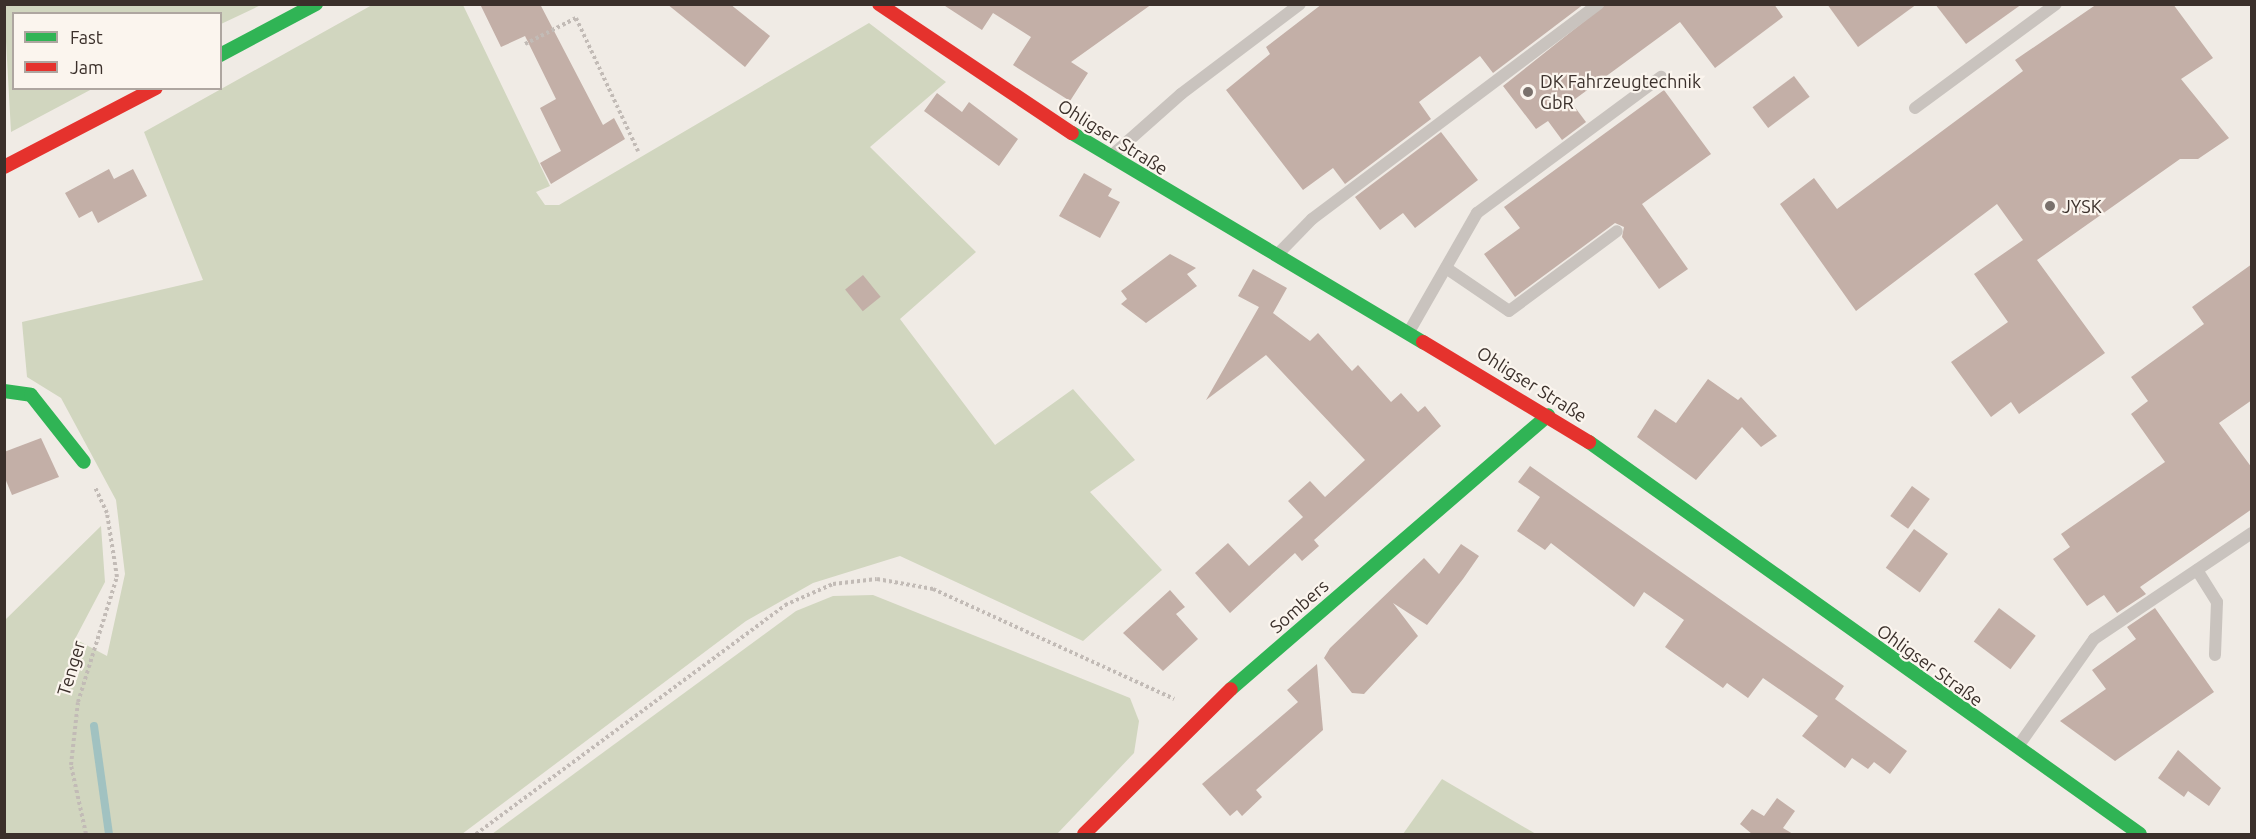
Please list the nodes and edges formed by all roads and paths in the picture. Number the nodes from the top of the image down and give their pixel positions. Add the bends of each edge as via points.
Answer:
1 (316, 4) edge
2 (879, 4) edge
3 (1300, 4) edge
4 (1598, 4) edge
5 (2056, 4) edge
6 (525, 44) dead end
7 (222, 54) edge
8 (1661, 77) dead end
9 (152, 90) edge
10 (1915, 108) dead end
11 (638, 151) dead end
12 (1109, 158) junction
13 (4, 168) edge
14 (1617, 231) dead end
15 (1276, 255) junction
16 (1446, 268) junction
17 (1410, 330) junction
18 (4, 391) edge
19 (1548, 415) junction
20 (84, 462) dead end
21 (107, 513) dead end
22 (2252, 533) edge
23 (2197, 570) junction
24 (2215, 655) dead end
25 (1200, 715) junction
26 (2017, 749) junction
27 (87, 834) edge
28 (476, 834) edge
29 (1084, 834) edge
30 (2140, 834) edge

1 - 7 main road
2 - 12 main road, Ohligser Straße
3 - 12 lane via 1181,94
4 - 15 lane via 1312,219
5 - 10 lane
6 - 11 path via 576,18
8 - 16 lane via 1477,213
9 - 13 main road
12 - 15 main road, Ohligser Straße
14 - 16 lane via 1509,311
15 - 17 main road, Ohligser Straße
16 - 17 lane
17 - 19 main road, Ohligser Straße
18 - 20 main road via 31,395
19 - 25 main road, Sombers
19 - 26 main road, Ohligser Straße via 1677,501
21 - 27 path, Tenger via 117,577 78,702 71,765
22 - 23 lane
23 - 24 lane via 2217,602
23 - 26 lane via 2094,639
25 - 28 path via 1162,692 933,589 877,579 833,584 785,605
25 - 29 main road, Sombers
26 - 30 main road, Ohligser Straße

